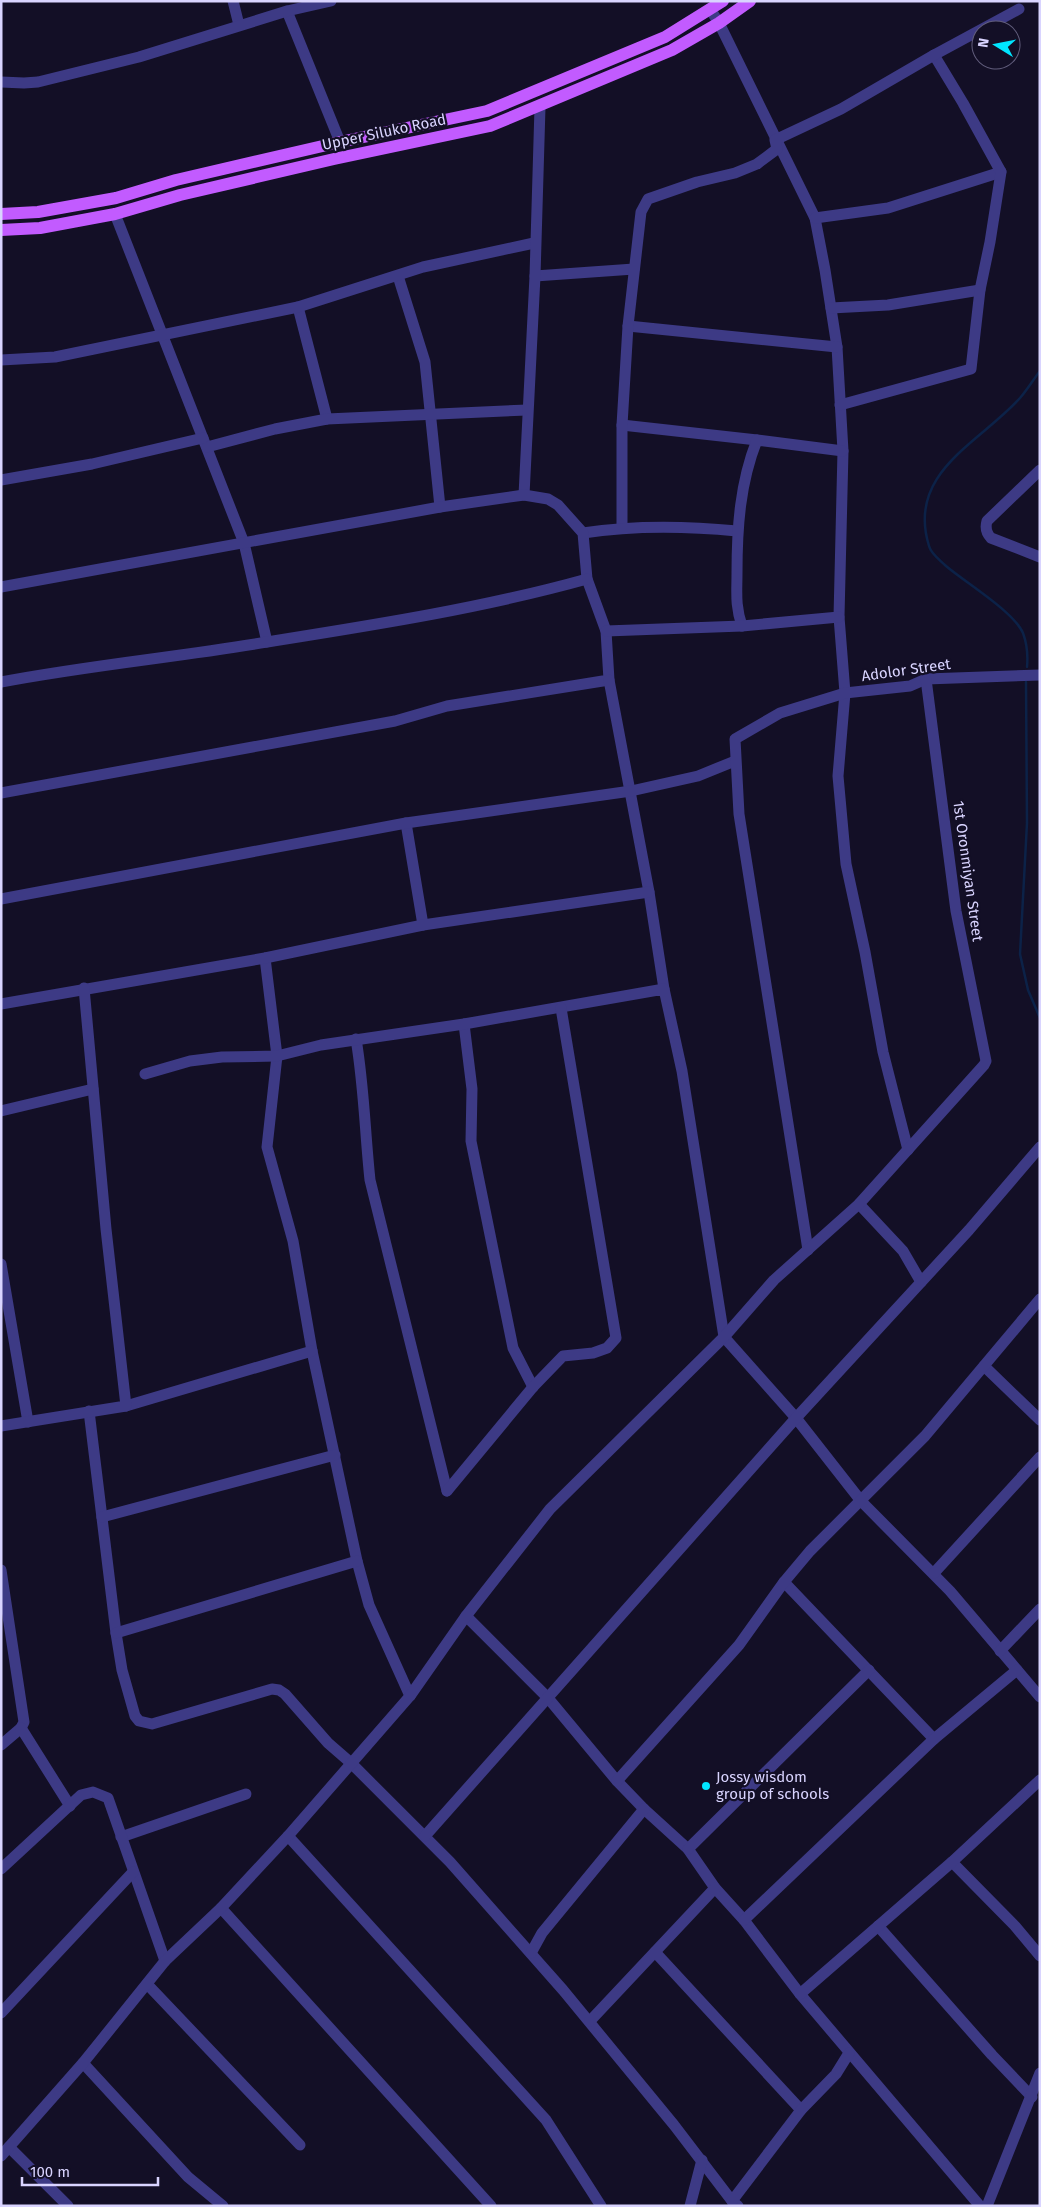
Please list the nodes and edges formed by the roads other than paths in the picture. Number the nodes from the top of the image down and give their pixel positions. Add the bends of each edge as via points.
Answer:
1 (234, 1) edge
2 (331, 1) edge
3 (723, 1) edge
4 (750, 1) edge
5 (710, 8) junction
6 (1019, 9) dead end
7 (287, 11) junction
8 (719, 23) junction
9 (239, 26) junction
10 (934, 55) junction
11 (1, 82) edge
12 (540, 107) junction
13 (775, 140) junction
14 (340, 142) junction
15 (1001, 172) junction
16 (1, 214) edge
17 (114, 214) junction
18 (814, 218) junction
19 (1, 230) edge
20 (534, 243) junction
21 (634, 269) junction
22 (398, 276) junction
23 (535, 276) junction
24 (980, 290) junction
25 (298, 307) junction
26 (831, 308) junction
27 (628, 326) junction
28 (163, 335) junction
29 (837, 347) junction
30 (1, 360) edge
31 (840, 405) junction
32 (527, 410) junction
33 (430, 414) junction
34 (327, 419) junction
35 (622, 425) junction
36 (757, 440) junction
37 (205, 442) junction
38 (843, 451) junction
39 (1040, 470) edge
40 (1, 480) edge
41 (524, 496) junction
42 (440, 507) junction
43 (622, 527) junction
44 (737, 530) junction
45 (583, 532) junction
46 (244, 543) junction
47 (1040, 557) edge
48 (587, 579) junction
49 (1, 588) edge
50 (839, 617) junction
51 (742, 626) junction
52 (606, 631) junction
53 (267, 642) junction
54 (1040, 674) edge
55 (926, 679) junction
56 (609, 680) junction
57 (1, 682) edge
58 (845, 693) junction
59 (735, 761) junction
60 (631, 791) junction
61 (1, 793) edge
62 (406, 823) junction
63 (650, 892) junction
64 (1, 899) edge
65 (423, 925) junction
66 (265, 958) junction
67 (84, 988) junction
68 (664, 989) junction
69 (1, 1004) edge
70 (561, 1008) junction
71 (464, 1024) junction
72 (356, 1039) junction
73 (277, 1056) junction
74 (145, 1074) dead end
75 (93, 1089) junction
76 (1, 1111) edge
77 (1040, 1147) edge
78 (908, 1150) junction
79 (860, 1204) junction
80 (808, 1250) junction
81 (1, 1264) edge
82 (921, 1282) junction
83 (1040, 1299) edge
84 (724, 1336) junction
85 (312, 1351) junction
86 (984, 1366) junction
87 (533, 1386) junction
88 (126, 1406) junction
89 (89, 1411) junction
90 (796, 1418) junction
91 (1040, 1420) edge
92 (28, 1422) junction
93 (1, 1426) edge
94 (335, 1455) junction
95 (1040, 1457) edge
96 (861, 1501) junction
97 (102, 1516) junction
98 (357, 1561) junction
99 (1, 1570) edge
100 (934, 1573) junction
101 (784, 1582) junction
102 (1040, 1609) edge
103 (466, 1616) junction
104 (116, 1632) junction
105 (1000, 1651) junction
106 (870, 1670) junction
107 (1017, 1670) junction
108 (410, 1696) junction
109 (1040, 1697) edge
110 (548, 1698) junction
111 (21, 1728) junction
112 (934, 1739) junction
113 (1, 1745) edge
114 (351, 1763) junction
115 (1040, 1780) edge
116 (617, 1781) junction
117 (246, 1794) dead end
118 (70, 1806) junction
119 (644, 1810) junction
120 (121, 1836) junction
121 (288, 1836) junction
122 (425, 1836) junction
123 (688, 1849) junction
124 (952, 1862) junction
125 (1, 1869) edge
126 (132, 1872) junction
127 (715, 1888) junction
128 (221, 1908) junction
129 (744, 1920) junction
130 (878, 1926) junction
131 (655, 1952) junction
132 (530, 1953) junction
133 (1040, 1956) edge
134 (165, 1961) junction
135 (147, 1984) junction
136 (800, 1994) junction
137 (1, 2013) edge
138 (590, 2021) junction
139 (849, 2053) junction
140 (83, 2063) junction
141 (1040, 2073) edge
142 (1032, 2097) junction
143 (801, 2110) junction
144 (300, 2145) dead end
145 (5, 2151) edge
146 (702, 2160) junction
147 (735, 2204) edge
148 (68, 2206) edge
149 (223, 2206) edge
150 (491, 2206) edge
151 (601, 2206) edge
152 (690, 2206) edge
153 (980, 2206) edge
154 (987, 2206) edge

1 - 9 street
2 - 7 street
3 - 5 main road, Upper Siluko Road
4 - 8 main road, Upper Siluko Road
5 - 8 street
5 - 14 main road, Upper Siluko Road via 665,36 487,111
6 - 10 street
7 - 9 street
7 - 14 street
8 - 12 main road, Upper Siluko Road via 672,50
8 - 13 street
9 - 11 street via 38,82
10 - 13 street via 841,109
10 - 15 street
12 - 17 main road, Upper Siluko Road via 490,126 180,195
12 - 20 street
13 - 18 street
13 - 21 street via 777,149 757,164 648,199 641,212
14 - 16 main road, Upper Siluko Road via 176,180 116,198 38,212
15 - 18 street via 888,208
15 - 24 street
17 - 19 main road, Upper Siluko Road via 40,228
17 - 28 street
18 - 26 street
20 - 22 street via 449,260
20 - 23 street
21 - 23 street
21 - 27 street
22 - 25 street
22 - 33 street via 425,362
23 - 32 street
24 - 26 street via 888,305
24 - 31 street via 971,369
25 - 28 street
25 - 34 street
26 - 29 street
27 - 29 street
27 - 35 street
28 - 30 street via 55,357
28 - 37 street
29 - 31 street
31 - 38 street
32 - 33 street
32 - 41 street
33 - 34 street
33 - 42 street
34 - 37 street
35 - 36 street
35 - 43 street
36 - 38 street
36 - 44 street via 747,465
37 - 40 street
37 - 46 street
38 - 50 street
39 - 47 street via 987,521 987,534 991,538
41 - 42 street
41 - 45 street via 548,499 558,505
42 - 46 street
43 - 44 street
43 - 45 street
44 - 51 street via 736,608
45 - 48 street
46 - 49 street
46 - 53 street
48 - 52 street
48 - 53 street via 440,611
50 - 51 street
50 - 58 street
51 - 52 street
52 - 56 street
53 - 57 street
54 - 55 street, Adolor Street
55 - 58 street, Adolor Street via 910,686
55 - 78 street, 1st Oronmiyan Street via 956,911 986,1061
56 - 60 street
56 - 61 street via 447,706 395,721
58 - 59 street, Adolor Street via 780,713 735,739
58 - 78 street via 838,776 846,864 866,952 883,1052
59 - 60 street via 698,776
59 - 80 street via 739,814
60 - 62 street
60 - 63 street
62 - 64 street
62 - 65 street
63 - 65 street
63 - 68 street
65 - 66 street
66 - 67 street
66 - 73 street
67 - 69 street
67 - 75 street
68 - 70 street
68 - 84 street via 682,1071
70 - 71 street
70 - 87 street via 616,1338 607,1348 593,1353 563,1356
71 - 72 street
71 - 87 street via 472,1089 471,1141 513,1348
72 - 73 street
72 - 87 street via 363,1082 370,1180 447,1491
73 - 74 street via 202,1059
73 - 85 street via 267,1147 293,1241
75 - 76 street
75 - 88 street
77 - 82 street
78 - 79 street
79 - 80 street
79 - 82 street via 903,1251
80 - 84 street via 774,1280
81 - 92 street
82 - 90 street
83 - 86 street
84 - 90 street
84 - 103 street via 550,1509
85 - 88 street
85 - 94 street
86 - 91 street
86 - 96 street via 925,1436
88 - 89 street
89 - 92 street
89 - 97 street
90 - 96 street
90 - 110 street
92 - 93 street
94 - 97 street
94 - 98 street
95 - 100 street
96 - 100 street
96 - 101 street via 810,1551
97 - 104 street
98 - 104 street
98 - 108 street via 369,1605
99 - 111 street via 24,1722
100 - 105 street
101 - 106 street
101 - 116 street via 739,1645
102 - 105 street
103 - 108 street
103 - 110 street
104 - 114 street via 122,1670 139,1721 152,1724 279,1690
105 - 107 street
106 - 112 street
106 - 123 street
107 - 109 street
107 - 112 street
108 - 114 street
110 - 116 street
110 - 122 street
111 - 113 street
111 - 118 street
112 - 129 street
114 - 121 street
114 - 122 street
115 - 124 street
116 - 119 street
117 - 120 street
118 - 120 street via 81,1795 93,1792 108,1798
118 - 125 street
119 - 123 street
119 - 132 street via 542,1933
120 - 126 street
121 - 128 street
121 - 151 street via 546,2120
122 - 132 street
123 - 127 street
124 - 130 street
124 - 133 street
126 - 134 street
126 - 137 street
127 - 129 street
127 - 131 street
128 - 134 street
128 - 150 street
129 - 136 street
130 - 136 street
130 - 142 street
131 - 138 street
131 - 143 street
132 - 138 street
134 - 135 street
135 - 140 street
135 - 144 street
136 - 139 street
138 - 146 street
139 - 143 street via 836,2074
139 - 153 street
140 - 145 street
140 - 149 street via 188,2177
141 - 142 street
142 - 154 street
143 - 147 street
145 - 148 street
146 - 147 street
146 - 152 street

